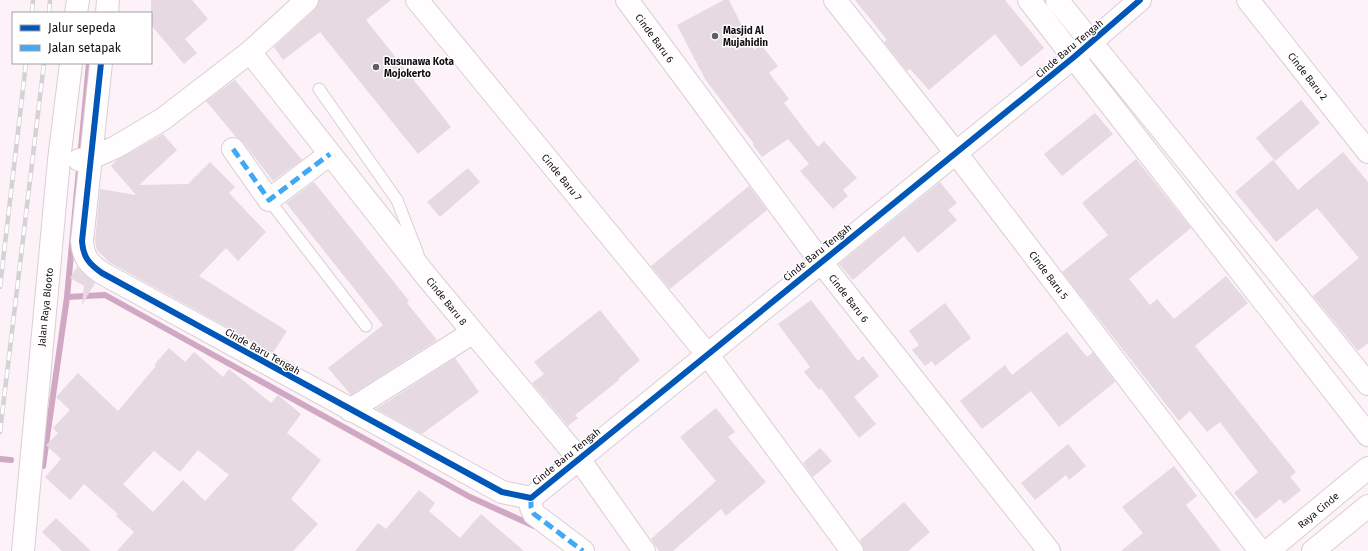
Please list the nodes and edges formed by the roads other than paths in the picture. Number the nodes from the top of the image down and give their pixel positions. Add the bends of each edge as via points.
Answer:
1 (78, 0) edge
2 (108, 0) edge
3 (308, 0) edge
4 (418, 0) edge
5 (627, 0) edge
6 (835, 0) edge
7 (1029, 0) edge
8 (1057, 0) edge
9 (1140, 0) edge
10 (1248, 0) edge
11 (76, 12) edge
12 (107, 12) edge
13 (1092, 42) junction
14 (250, 52) junction
15 (1074, 57) junction
16 (70, 64) edge
17 (101, 64) edge
18 (319, 89) dead end
19 (233, 149) dead end
20 (1368, 152) edge
21 (956, 153) junction
22 (330, 154) junction
23 (78, 160) junction
24 (269, 200) junction
25 (821, 262) junction
26 (427, 277) junction
27 (366, 326) dead end
28 (472, 333) junction
29 (707, 354) junction
30 (1368, 384) edge
31 (350, 410) junction
32 (1368, 435) edge
33 (579, 459) junction
34 (1368, 468) edge
35 (531, 498) junction
36 (1368, 506) edge
37 (579, 548) edge
38 (22, 551) edge
39 (644, 551) edge
40 (852, 551) edge
41 (1049, 551) edge
42 (1260, 551) edge
43 (1268, 551) edge
44 (1313, 551) edge

1 - 11 street
2 - 12 street
3 - 14 street
4 - 29 street, Cinde Baru 7
5 - 25 street, Cinde Baru 6
6 - 21 street, Cinde Baru 5
7 - 15 street
8 - 13 street
9 - 13 street, Cinde Baru Tengah
10 - 20 street, Cinde Baru 2
13 - 15 street, Cinde Baru Tengah
13 - 30 street
14 - 22 street, Cinde Baru 8
14 - 23 street via 163,120 116,147
15 - 21 street, Cinde Baru Tengah
15 - 32 street
16 - 23 street, Jalan Raya Blooto
17 - 23 street, Cinde Baru Tengah
18 - 26 lane via 397,200
19 - 24 street
21 - 25 street, Cinde Baru Tengah
21 - 42 street, Cinde Baru 5
22 - 24 street
22 - 26 street, Cinde Baru 8
23 - 31 street, Cinde Baru Tengah via 82,241 84,257 88,262 102,273
23 - 38 street, Jalan Raya Blooto
24 - 27 lane
25 - 29 street, Cinde Baru Tengah
25 - 41 street, Cinde Baru 6
26 - 28 street, Cinde Baru 8
28 - 31 street
28 - 33 street, Cinde Baru 8
29 - 33 street, Cinde Baru Tengah
29 - 40 street, Cinde Baru 7
31 - 35 street, Cinde Baru Tengah via 502,492
33 - 35 street, Cinde Baru Tengah
33 - 39 street, Cinde Baru 8
34 - 43 street, Raya Cinde
35 - 37 street via 530,507 534,514
36 - 44 street

